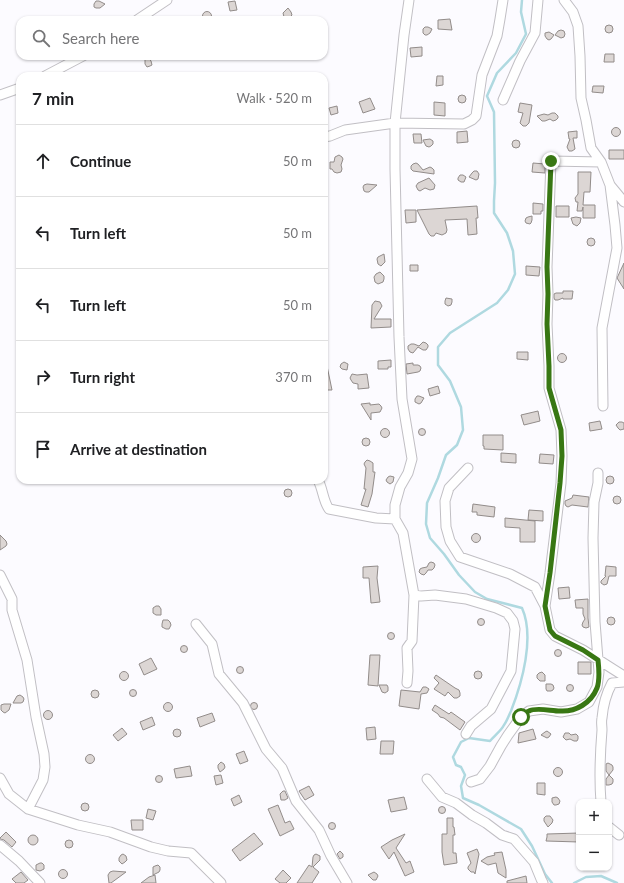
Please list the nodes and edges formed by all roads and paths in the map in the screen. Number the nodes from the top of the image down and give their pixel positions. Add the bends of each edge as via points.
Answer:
1 (167, 0) edge
2 (409, 0) edge
3 (502, 0) edge
4 (538, 0) edge
5 (564, 0) edge
6 (143, 16) edge
7 (75, 60) edge
8 (53, 72) edge
9 (16, 89) edge
10 (0, 95) edge
11 (503, 100) dead end
12 (395, 123) junction
13 (328, 136) edge
14 (601, 162) junction
15 (610, 185) junction
16 (624, 202) edge
17 (603, 406) dead end
18 (468, 468) dead end
19 (598, 473) dead end
20 (320, 484) edge
21 (395, 519) junction
22 (0, 575) edge
23 (414, 595) junction
24 (545, 606) junction
25 (196, 624) dead end
26 (598, 660) junction
27 (624, 676) edge
28 (624, 682) edge
29 (407, 683) dead end
30 (466, 734) dead end
31 (0, 778) edge
32 (426, 779) dead end
33 (471, 782) dead end
34 (600, 799) edge
35 (28, 809) junction
36 (612, 829) edge
37 (619, 835) dead end
38 (0, 845) edge
39 (40, 883) edge
40 (221, 883) edge
41 (347, 883) edge
42 (544, 883) edge

1 - 6 street
2 - 12 street
3 - 12 street via 497,36 482,75 476,116 464,124
4 - 11 street via 535,33
5 - 14 street via 573,12 578,26 581,98 591,148
7 - 8 street
9 - 10 street
12 - 13 street via 345,130
12 - 21 street via 402,399 412,460 400,487 395,505
14 - 15 street
14 - 24 street via 551,161 547,267 549,388 561,430 562,456
15 - 16 street
15 - 17 street via 616,248 602,328
18 - 24 street via 449,488 446,527 450,540 460,557 510,574 535,587
19 - 26 street via 593,538
20 - 21 street via 325,504 329,509
21 - 23 street via 403,533
22 - 35 street via 12,599 12,610 27,660 44,754 43,780
23 - 29 street via 412,641 407,648
23 - 30 street via 435,595 466,600 496,608 507,613 513,621 515,629 511,671 491,709 471,726
24 - 26 street via 550,630 555,636
25 - 41 street via 212,644 219,674 243,703 266,749 282,768 296,801 319,830
26 - 27 street
26 - 33 street via 597,688 589,702 577,709 561,712 543,709 529,711 521,717 508,735 490,766 480,778
28 - 34 street via 612,683 604,704
31 - 35 street via 9,794
32 - 42 street via 442,797 502,835 514,839 534,862
35 - 40 street via 110,832 150,847 191,853
36 - 37 street
38 - 39 street

